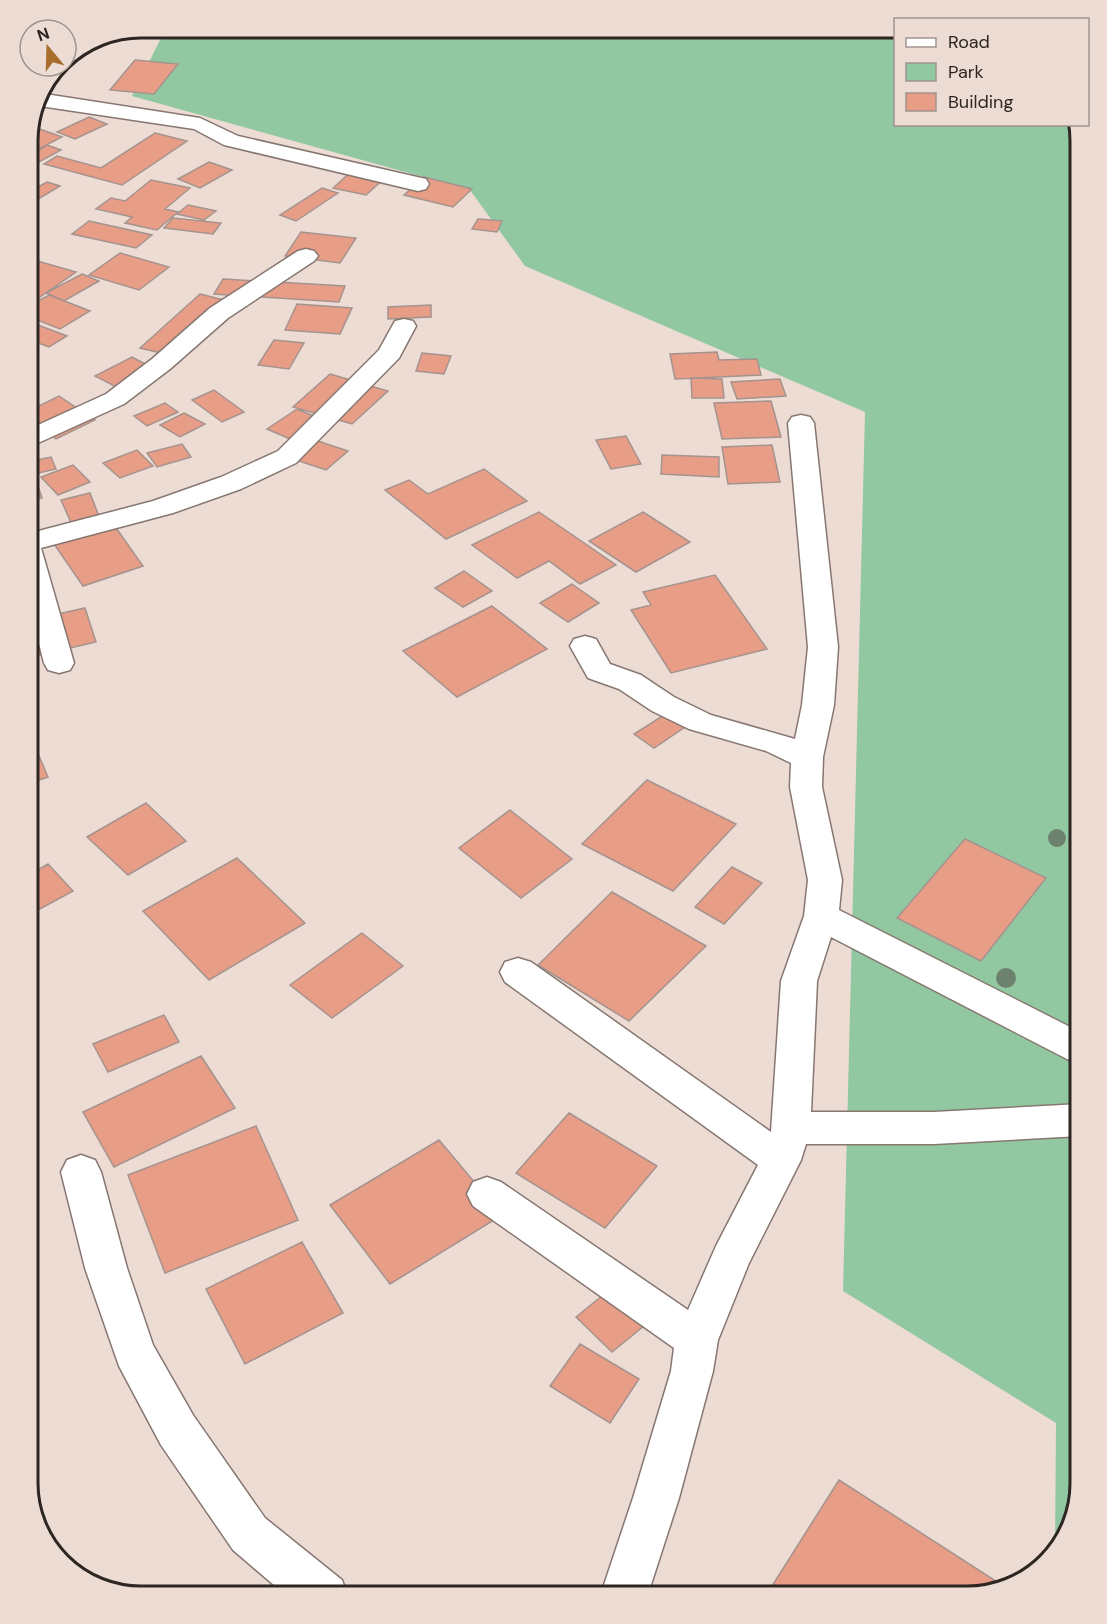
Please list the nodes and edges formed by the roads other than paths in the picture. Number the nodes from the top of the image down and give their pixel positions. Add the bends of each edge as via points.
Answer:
1 (46, 101) edge
2 (418, 184) dead end
3 (306, 256) dead end
4 (404, 326) dead end
5 (801, 423) dead end
6 (38, 435) edge
7 (38, 542) edge
8 (38, 583) edge
9 (585, 646) dead end
10 (58, 663) dead end
11 (807, 757) junction
12 (821, 916) junction
13 (518, 972) dead end
14 (1070, 1044) edge
15 (1070, 1121) edge
16 (786, 1144) junction
17 (81, 1172) dead end
18 (487, 1194) dead end
19 (697, 1340) junction
20 (312, 1586) edge
21 (628, 1586) edge

1 - 2 street via 200,124 231,141
3 - 6 street via 219,314 115,399
4 - 7 street via 390,353 287,457 231,483 163,507
5 - 11 street via 823,647 818,705
8 - 10 street
9 - 11 street via 599,671 630,682 663,704 700,722 774,742
11 - 12 street via 806,787 825,880
12 - 14 street
12 - 16 street via 799,981
13 - 16 street
15 - 16 street via 924,1128
16 - 19 street via 730,1259
17 - 20 street via 106,1268 134,1352 177,1430 249,1534
18 - 19 street
19 - 21 street via 692,1371

